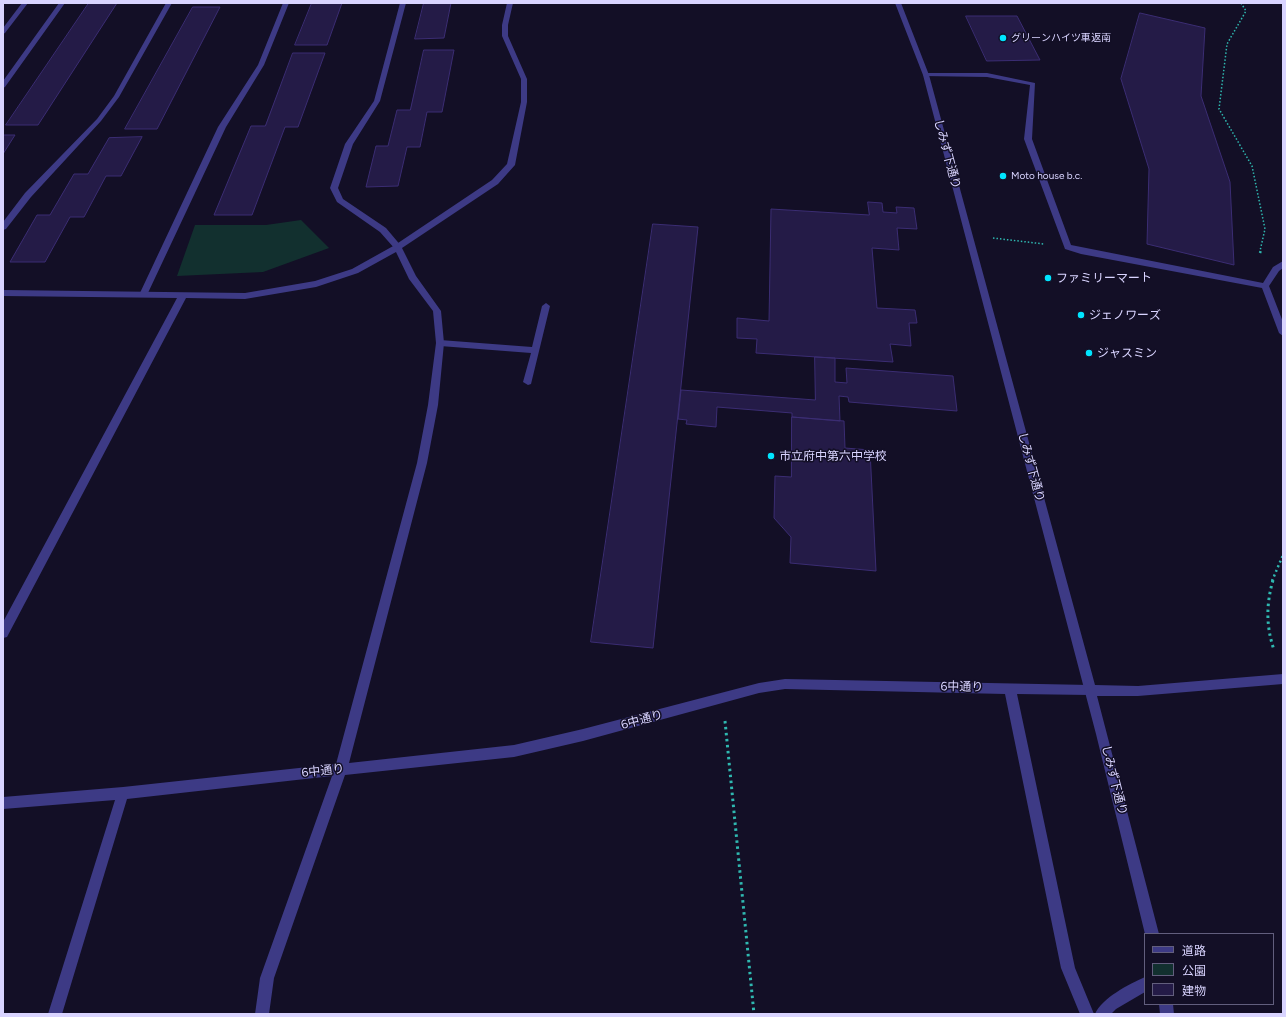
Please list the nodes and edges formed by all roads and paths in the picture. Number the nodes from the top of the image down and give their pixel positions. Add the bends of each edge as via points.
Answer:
1 (25, 3) edge
2 (62, 3) edge
3 (169, 3) edge
4 (286, 3) edge
5 (402, 3) edge
6 (510, 3) edge
7 (898, 3) edge
8 (1241, 3) edge
9 (3, 32) edge
10 (926, 76) junction
11 (3, 86) edge
12 (3, 227) edge
13 (991, 238) dead end
14 (398, 247) junction
15 (1068, 247) junction
16 (1283, 264) edge
17 (1265, 286) junction
18 (3, 293) edge
19 (143, 294) junction
20 (183, 295) junction
21 (546, 306) dead end
22 (1283, 333) edge
23 (440, 343) junction
24 (536, 350) junction
25 (528, 382) dead end
26 (1283, 555) edge
27 (3, 633) edge
28 (1274, 650) dead end
29 (1283, 679) edge
30 (1010, 688) junction
31 (1090, 690) junction
32 (722, 699) junction
33 (341, 769) junction
34 (123, 793) junction
35 (3, 803) edge
36 (1152, 933) edge
37 (1144, 985) edge
38 (54, 1014) edge
39 (262, 1014) edge
40 (754, 1014) edge
41 (1087, 1014) edge
42 (1102, 1014) edge

1 - 9 street
2 - 11 street
3 - 12 street via 117,96 99,120 28,195
4 - 19 street via 262,65 222,126
5 - 14 street via 377,101 349,144 334,188 340,200 383,230
6 - 14 street via 505,25 506,36 524,79 524,102 511,165 495,182
7 - 10 street, しみず下通り
8 - 17 path via 1246,11 1227,44 1219,109 1252,166 1265,229 1258,261
10 - 15 street via 987,75 1033,84 1028,139
10 - 31 street, しみず下通り
13 - 15 path
14 - 20 street via 355,271 316,284 245,296
14 - 23 street via 412,277 437,311
15 - 17 street
16 - 17 street via 1276,268
17 - 22 street
18 - 19 street
19 - 20 street
20 - 27 street
21 - 24 street
23 - 24 street
23 - 33 street via 433,405 422,463
24 - 25 street
26 - 28 path via 1273,576 1266,612 1270,641
29 - 31 street, 6中通り via 1138,691
30 - 31 street, 6中通り
30 - 32 street, 6中通り via 786,684 759,688
30 - 41 street via 1068,968
31 - 36 street, しみず下通り
32 - 33 street, 6中通り via 514,751
32 - 40 path
33 - 34 street, 6中通り
33 - 39 street via 267,978
34 - 35 street, 6中通り
34 - 38 street
37 - 42 street via 1111,1004

